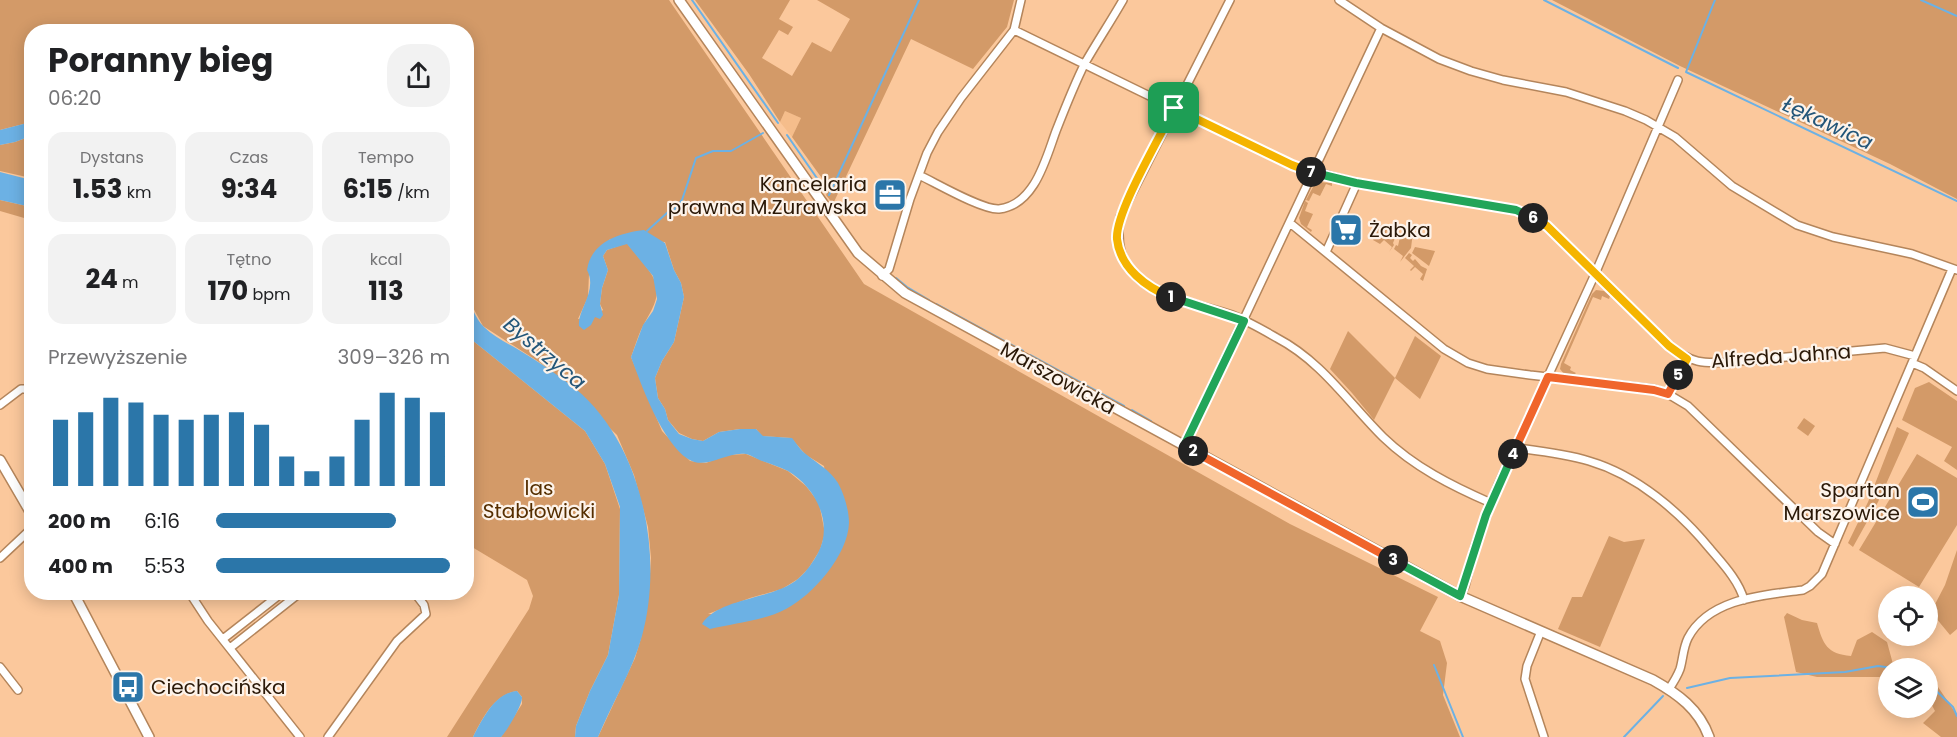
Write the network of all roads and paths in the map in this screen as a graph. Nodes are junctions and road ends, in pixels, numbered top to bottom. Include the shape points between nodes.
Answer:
1 (679, 0) edge
2 (1020, 0) edge
3 (1123, 0) edge
4 (1230, 0) edge
5 (1339, 0) edge
6 (1381, 28) junction
7 (1014, 30) junction
8 (1085, 64) junction
9 (1678, 80) dead end
10 (1174, 108) junction
11 (1659, 127) junction
12 (1312, 172) junction
13 (919, 175) junction
14 (1356, 183) junction
15 (1290, 223) junction
16 (1326, 252) junction
17 (1955, 269) edge
18 (1595, 274) junction
19 (882, 276) junction
20 (1244, 321) junction
21 (1687, 359) junction
22 (1913, 359) junction
23 (1548, 377) junction
24 (24, 389) edge
25 (1957, 391) edge
26 (1668, 394) junction
27 (0, 405) edge
28 (1184, 446) junction
29 (1517, 448) junction
30 (0, 460) edge
31 (24, 501) edge
32 (1491, 503) junction
33 (24, 536) edge
34 (1835, 544) junction
35 (0, 558) edge
36 (1460, 596) junction
37 (77, 600) edge
38 (193, 600) edge
39 (273, 600) edge
40 (290, 600) edge
41 (420, 600) edge
42 (1744, 600) junction
43 (1541, 631) junction
44 (223, 639) junction
45 (230, 648) junction
46 (0, 668) edge
47 (1669, 689) junction
48 (18, 690) dead end
49 (149, 737) edge
50 (300, 737) edge
51 (328, 737) edge
52 (1544, 737) edge
53 (1709, 737) edge

1 - 19 street, Marszowicka via 858,253
2 - 7 street
3 - 8 street
4 - 10 street
5 - 6 street
6 - 11 street via 1471,71 1566,92
6 - 12 street
7 - 8 street, Alfreda Jahna
7 - 13 street via 938,132
8 - 10 street, Alfreda Jahna
8 - 13 street via 1046,162 1025,195 1012,205 986,207
9 - 11 street
10 - 12 street, Alfreda Jahna
10 - 20 street via 1120,217 1117,239 1124,260 1138,278 1157,291
11 - 17 street via 1731,186 1797,225
11 - 18 street
12 - 14 street, Alfreda Jahna
12 - 15 street
13 - 19 street via 889,269
14 - 16 street
14 - 18 street, Alfreda Jahna via 1516,210 1547,226
15 - 16 street
15 - 20 street
16 - 23 street via 1451,354 1487,369
17 - 22 street
18 - 21 street, Alfreda Jahna
18 - 23 street
19 - 28 street, Marszowicka via 928,307
20 - 28 street
20 - 32 street via 1310,360 1405,456 1455,487
21 - 22 street, Alfreda Jahna via 1730,362 1885,348
21 - 26 street
22 - 25 street, Alfreda Jahna
22 - 34 street
23 - 26 street
23 - 29 street
24 - 27 street
26 - 34 street via 1688,406
28 - 36 street, Marszowicka
29 - 32 street
29 - 42 street via 1591,461 1647,490 1702,539 1741,590
30 - 31 street
32 - 36 street
33 - 35 street
34 - 42 street via 1822,574 1810,586
36 - 43 street, Marszowicka
37 - 49 street
38 - 44 street
39 - 44 street
40 - 45 street
41 - 51 street via 426,610 424,617 391,649
42 - 47 street via 1697,625 1687,640 1679,671
43 - 47 street, Marszowicka
43 - 52 street via 1525,679
44 - 45 street
45 - 50 street
46 - 48 street
47 - 53 street, Marszowicka via 1693,709

